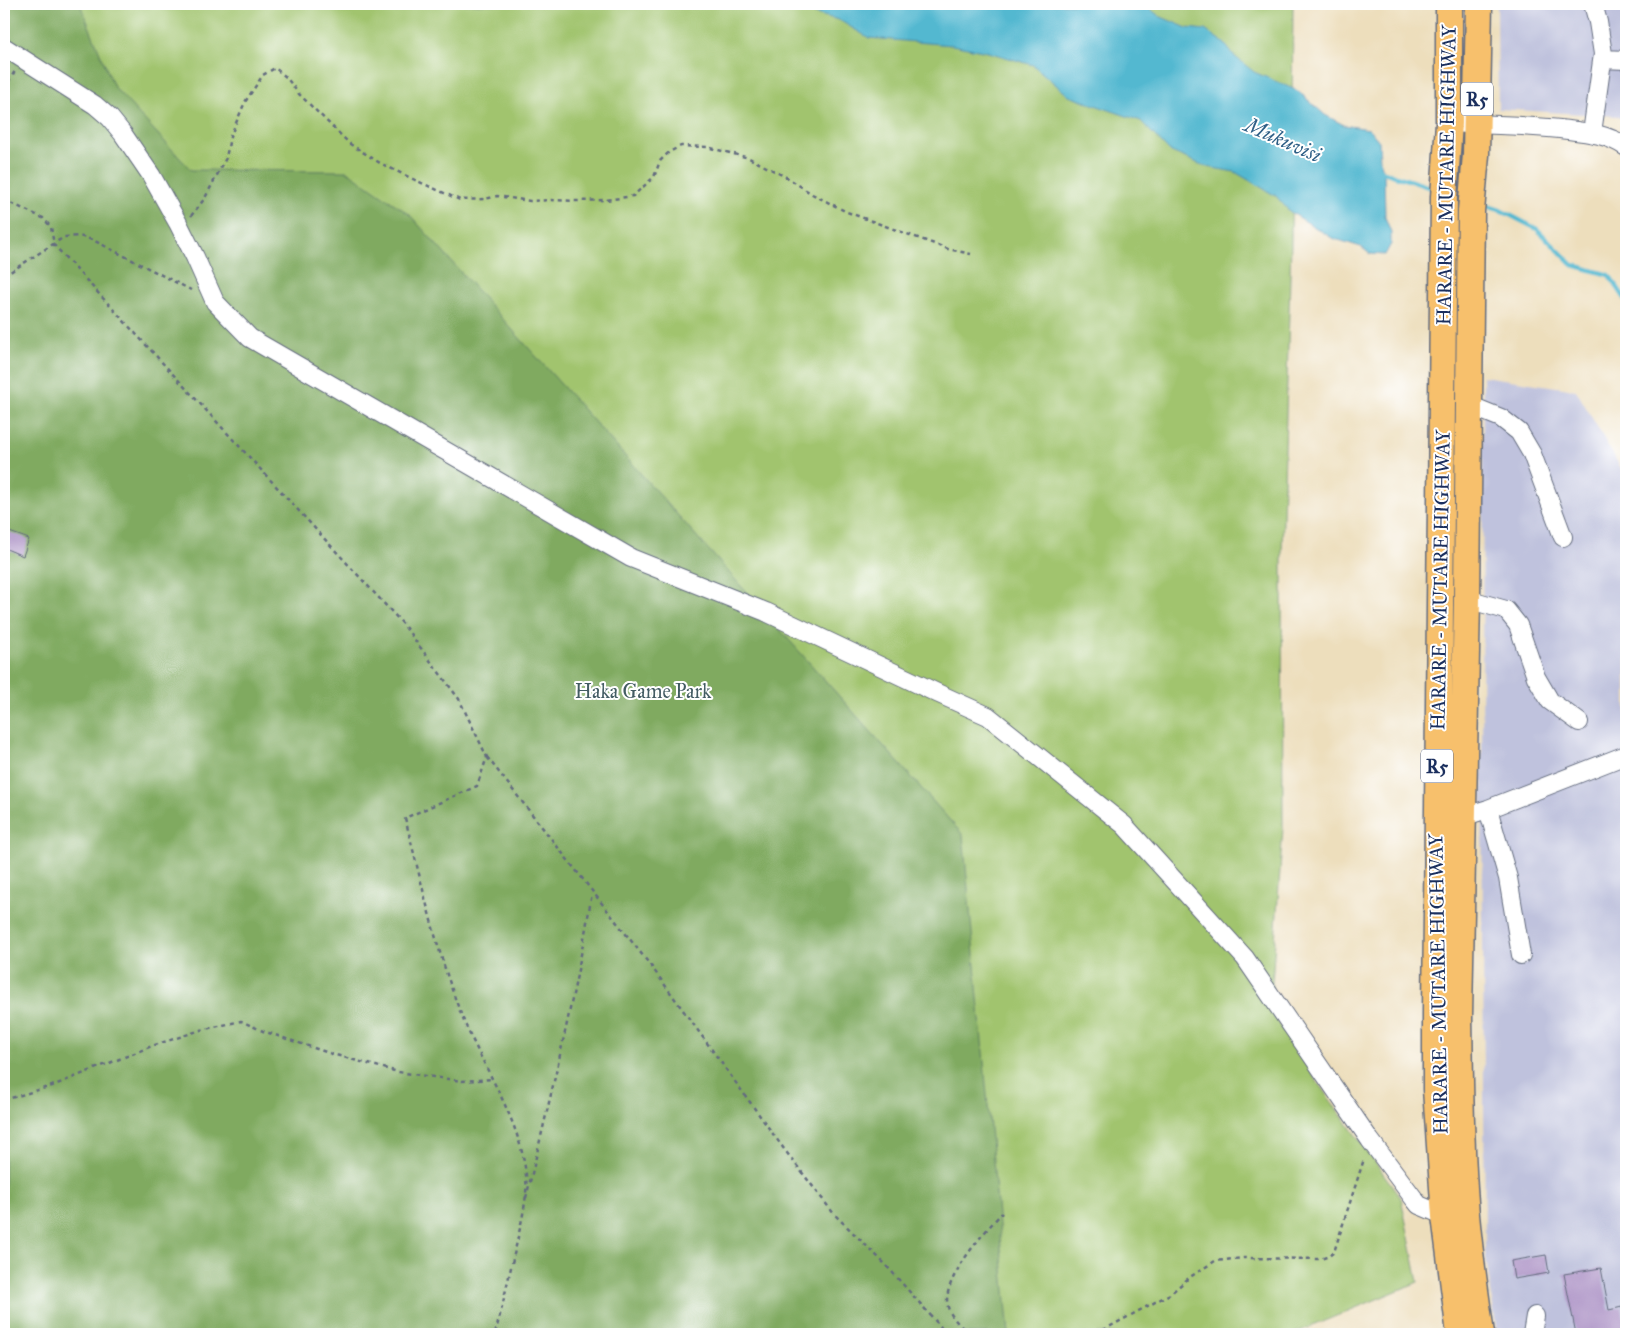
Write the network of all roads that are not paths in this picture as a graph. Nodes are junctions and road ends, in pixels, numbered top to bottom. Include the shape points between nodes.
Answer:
1 (1449, 4) edge
2 (1479, 4) edge
3 (1593, 4) edge
4 (4, 47) edge
5 (1603, 59) junction
6 (1626, 60) edge
7 (1449, 123) junction
8 (1476, 124) junction
9 (1592, 133) junction
10 (1626, 147) edge
11 (1469, 405) junction
12 (1563, 537) dead end
13 (1467, 599) junction
14 (1580, 722) dead end
15 (1626, 755) edge
16 (1488, 809) junction
17 (1462, 817) junction
18 (1521, 954) dead end
19 (1445, 1216) junction
20 (1536, 1316) dead end
21 (1460, 1334) edge
22 (1481, 1334) edge
23 (1532, 1334) edge

1 - 7 highway, HARARE - MUTARE HIGHWAY / R5
2 - 8 highway, HARARE - MUTARE HIGHWAY / R5
3 - 5 street
4 - 19 street via 110,118 151,175 196,257 215,302 250,338 631,558 766,612 988,716 1124,825 1245,958 1415,1200
5 - 6 street
5 - 9 street
7 - 8 street
7 - 19 highway, HARARE - MUTARE HIGHWAY / R5 via 1444,191 1435,928 1436,1089
8 - 9 street
8 - 11 highway, HARARE - MUTARE HIGHWAY / R5 via 1471,202
9 - 10 street
11 - 12 street via 1501,418 1519,432 1532,454
11 - 13 highway, HARARE - MUTARE HIGHWAY / R5
13 - 14 street via 1506,610 1518,626 1536,677 1550,701
13 - 17 highway, HARARE - MUTARE HIGHWAY / R5
15 - 16 street
16 - 17 street
16 - 18 street via 1508,878
17 - 22 highway, HARARE - MUTARE HIGHWAY / R5 via 1460,1080 1465,1202
19 - 21 highway, HARARE - MUTARE HIGHWAY / R5
20 - 23 street

